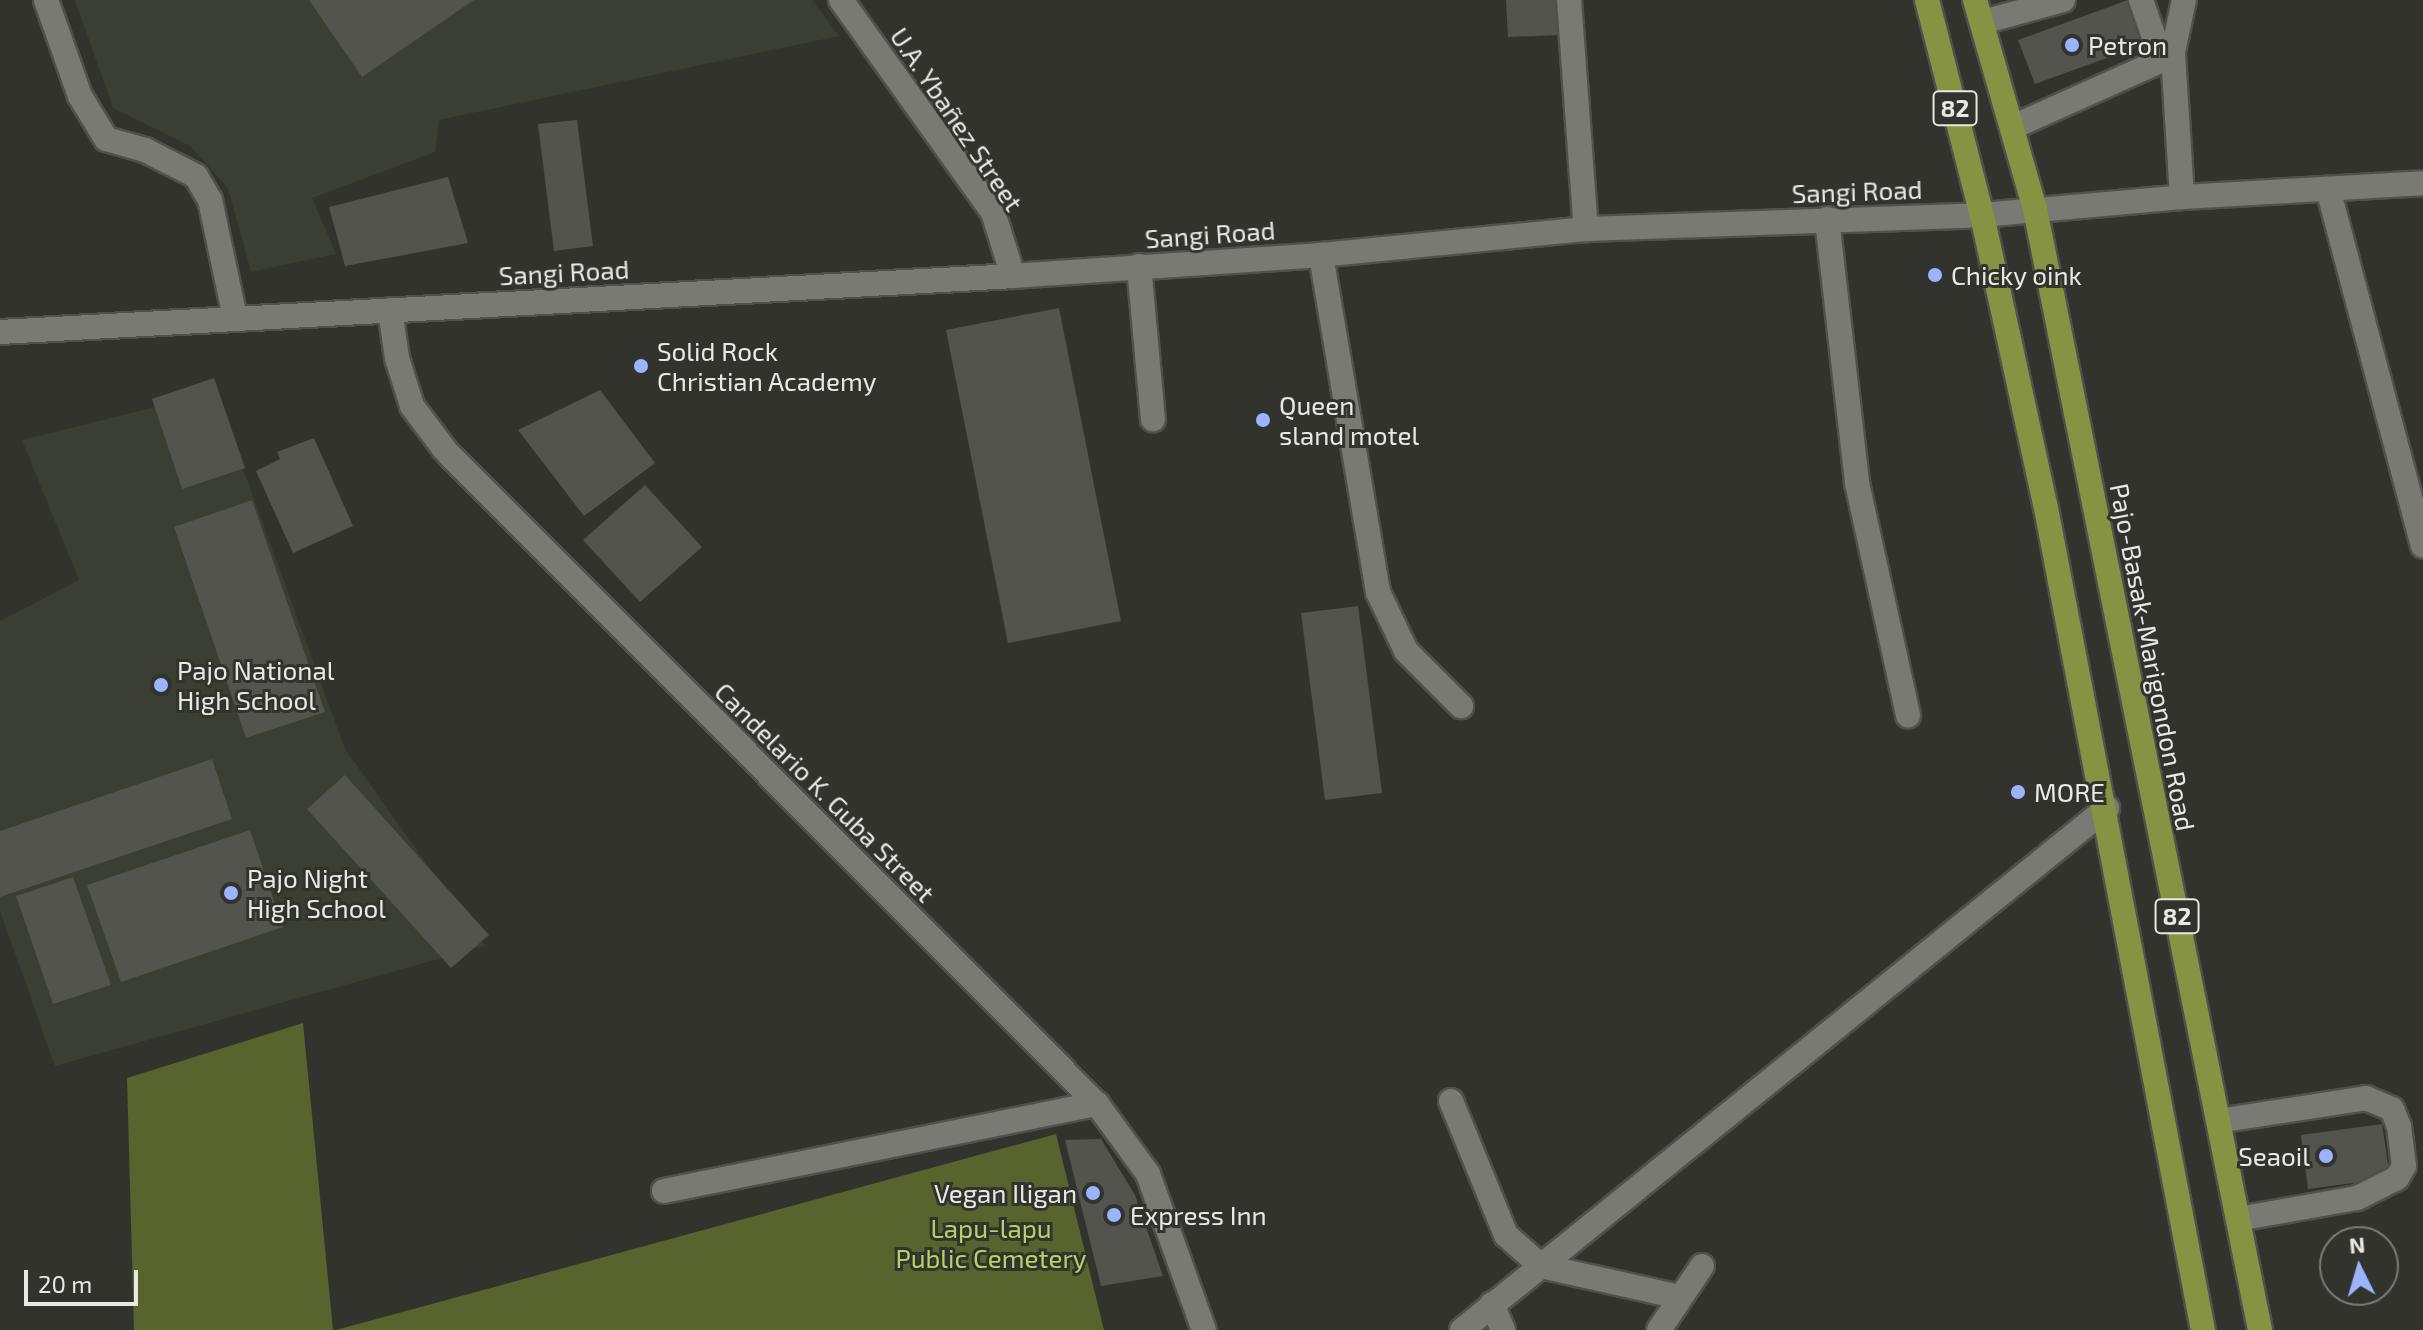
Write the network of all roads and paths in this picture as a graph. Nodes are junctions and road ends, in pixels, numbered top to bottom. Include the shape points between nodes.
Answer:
1 (46, 0) edge
2 (841, 0) edge
3 (1569, 0) edge
4 (1927, 0) edge
5 (2063, 0) edge
6 (2141, 0) edge
7 (2184, 0) edge
8 (1979, 11) edge
9 (2168, 56) junction
10 (2013, 127) junction
11 (2423, 183) edge
12 (2328, 189) junction
13 (2182, 197) junction
14 (2035, 209) junction
15 (1982, 215) junction
16 (1827, 219) junction
17 (1586, 229) junction
18 (1321, 255) junction
19 (1139, 266) junction
20 (1013, 276) junction
21 (390, 310) junction
22 (235, 318) junction
23 (0, 332) edge
24 (1153, 419) dead end
25 (2423, 546) edge
26 (1461, 706) dead end
27 (1908, 715) dead end
28 (2107, 808) junction
29 (1451, 1101) dead end
30 (1097, 1104) junction
31 (2218, 1121) junction
32 (664, 1191) dead end
33 (2238, 1219) junction
34 (1541, 1266) junction
35 (1702, 1266) dead end
36 (1680, 1297) junction
37 (1492, 1304) junction
38 (1204, 1330) edge
39 (1462, 1330) edge
40 (1503, 1330) edge
41 (1659, 1330) edge
42 (2203, 1330) edge
43 (2260, 1330) edge

1 - 22 street via 80,96 106,139 145,150 196,176 210,200
2 - 20 street, U.A. Ybañez Street via 993,212
3 - 17 street
4 - 15 main road, 82
5 - 8 street
6 - 9 street
7 - 9 street
8 - 10 main road, Pajo-Basak-Marigondon Road / 82
9 - 10 street
9 - 13 street
10 - 14 main road, Pajo-Basak-Marigondon Road / 82
11 - 12 street, Sangi Road
12 - 13 street, Sangi Road
12 - 25 street
13 - 14 street, Sangi Road
14 - 15 street, Sangi Road
14 - 31 main road, Pajo-Basak-Marigondon Road / 82
15 - 16 street, Sangi Road
15 - 28 main road, 82
16 - 17 street, Sangi Road
16 - 27 street via 1857,483
17 - 18 street, Sangi Road
18 - 19 street, Sangi Road
18 - 26 street via 1378,592 1406,651
19 - 20 street, Sangi Road
19 - 24 street
20 - 21 street, Sangi Road
21 - 22 street, Sangi Road
21 - 30 street, Candelario K. Guba Street via 412,406 445,450
22 - 23 street, Sangi Road
28 - 34 street
28 - 42 main road, 82
29 - 34 street via 1506,1235
30 - 32 street
30 - 38 street, Candelario K. Guba Street via 1148,1174
31 - 33 main road, Pajo-Basak-Marigondon Road / 82
31 - 33 street via 2366,1098 2392,1109 2399,1126 2404,1166 2397,1178 2357,1198
33 - 43 main road, Pajo-Basak-Marigondon Road / 82
34 - 36 street
34 - 37 street
35 - 36 street
36 - 41 street
37 - 39 street
37 - 40 street

